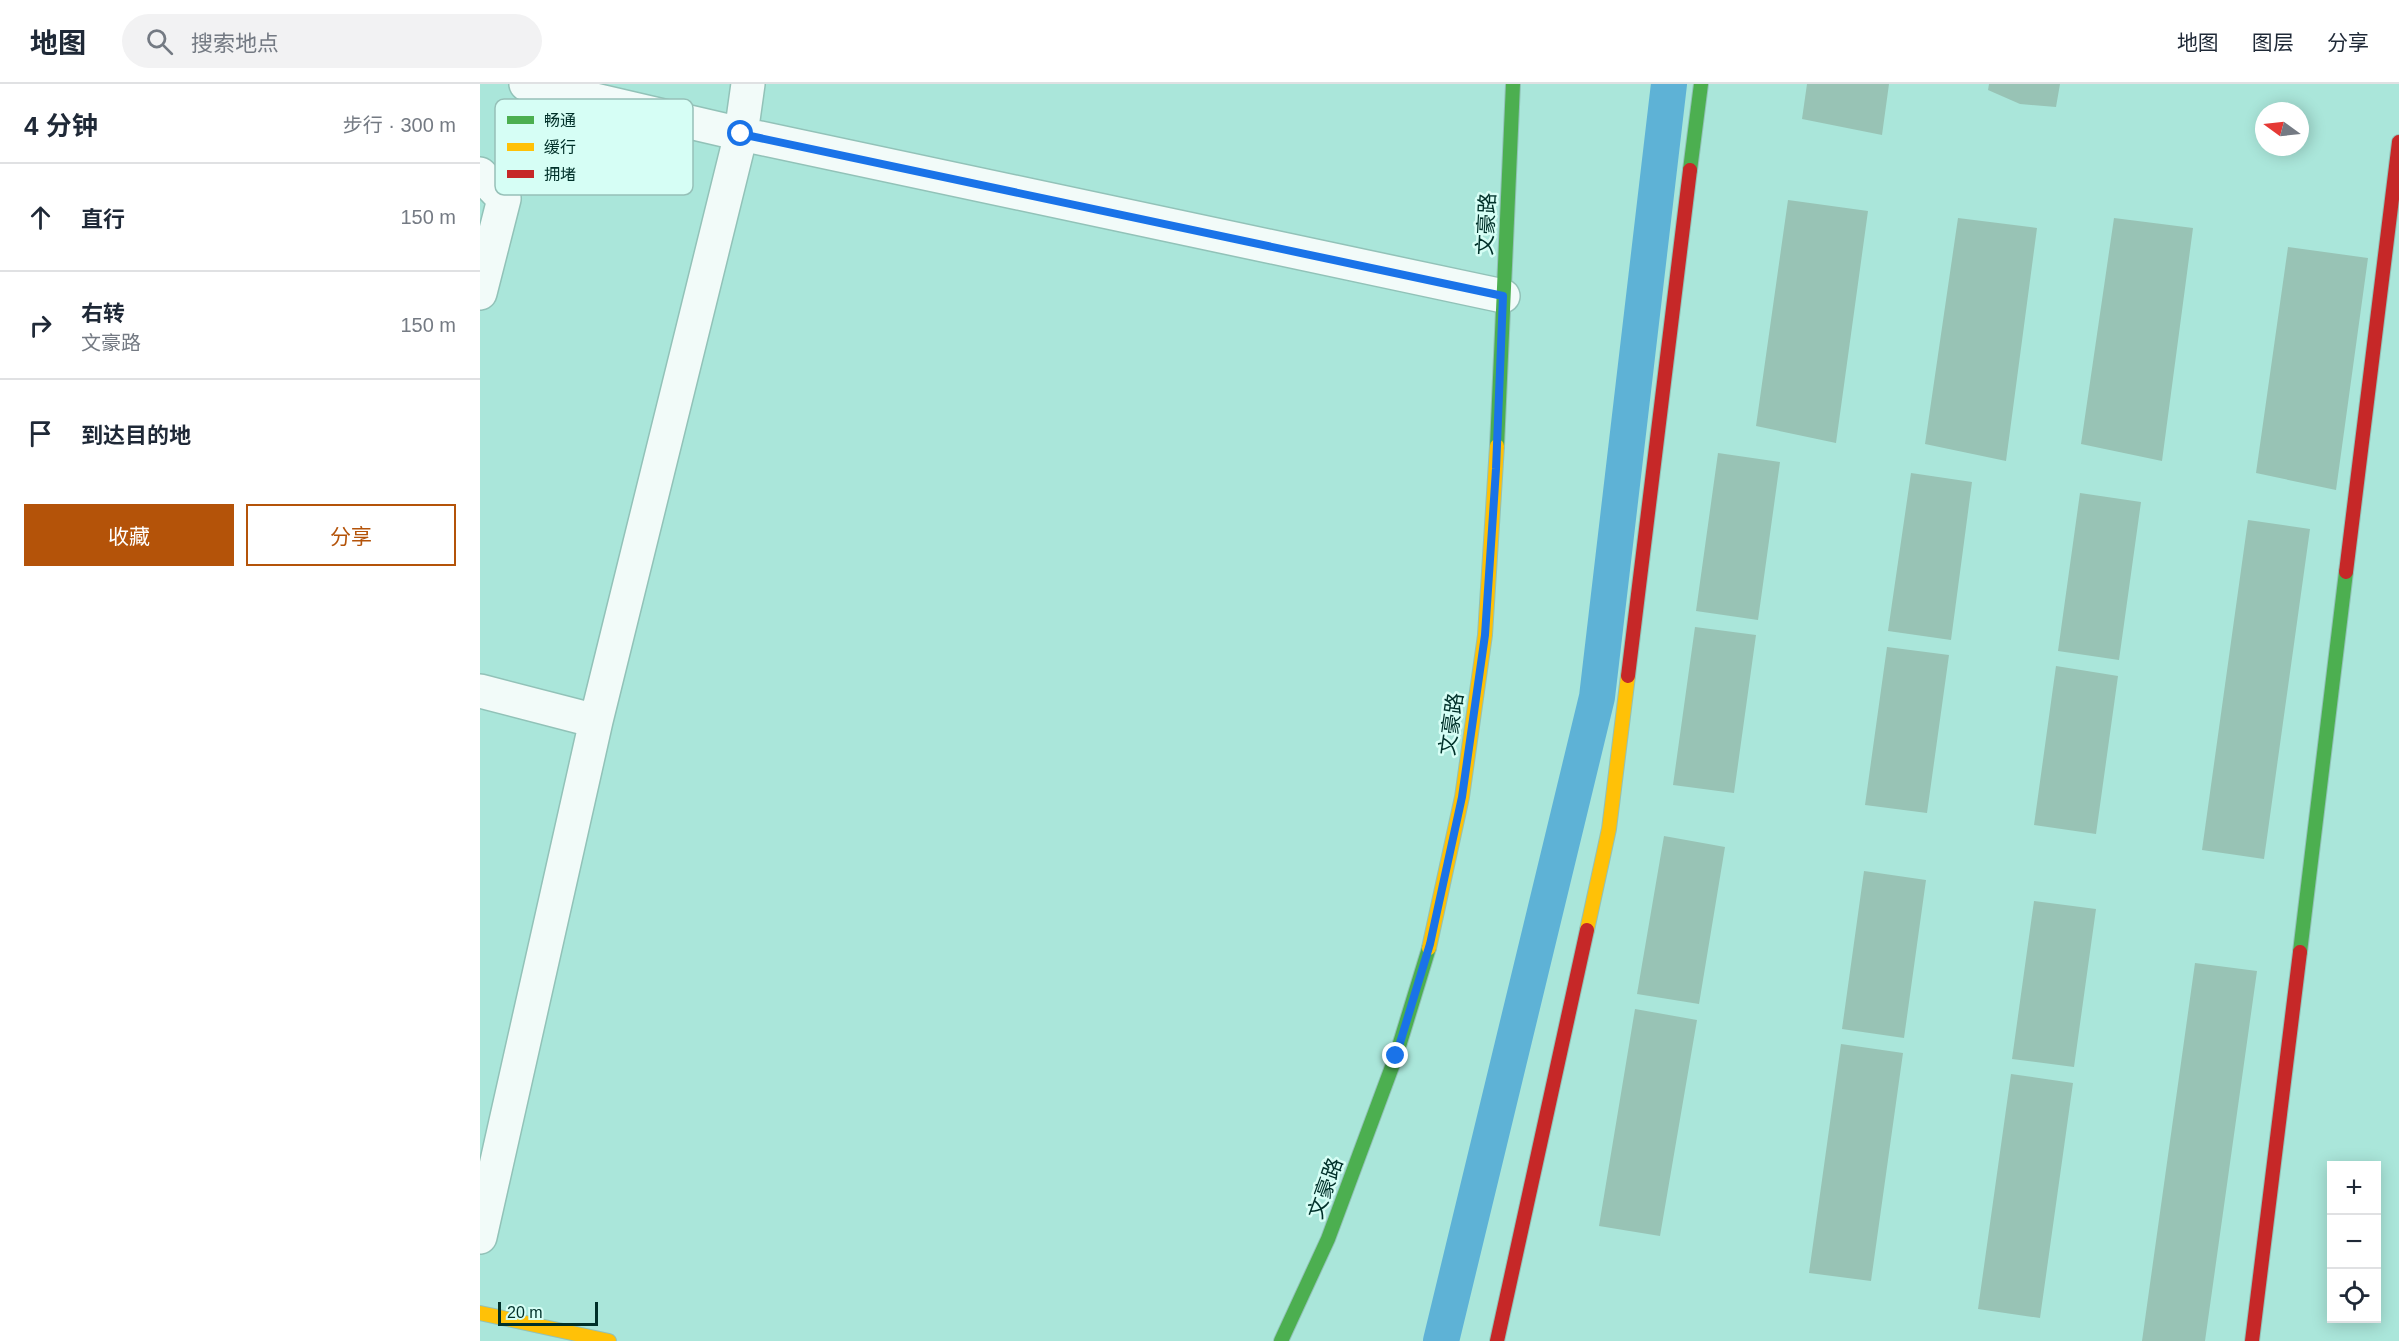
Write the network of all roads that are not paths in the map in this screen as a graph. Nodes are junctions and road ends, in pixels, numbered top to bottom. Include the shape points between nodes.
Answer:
1 (526, 84) edge
2 (748, 84) edge
3 (1513, 84) edge
4 (1701, 84) edge
5 (590, 99) edge
6 (693, 123) edge
7 (741, 134) junction
8 (2399, 142) edge
9 (480, 174) edge
10 (495, 190) edge
11 (500, 195) edge
12 (480, 293) edge
13 (1503, 296) junction
14 (480, 691) edge
15 (596, 721) junction
16 (480, 1237) edge
17 (480, 1313) edge
18 (609, 1341) edge
19 (1281, 1341) edge
20 (1497, 1341) edge
21 (2252, 1341) edge

1 - 5 street
2 - 7 street
3 - 13 street, 文豪路
4 - 20 street via 1609,829
6 - 7 street
7 - 13 street
7 - 15 street
8 - 21 street
9 - 10 street
11 - 12 street via 504,199
13 - 19 street, 文豪路 via 1485,635 1457,820 1430,944 1396,1056 1328,1239
14 - 15 street
15 - 16 street
17 - 18 street

